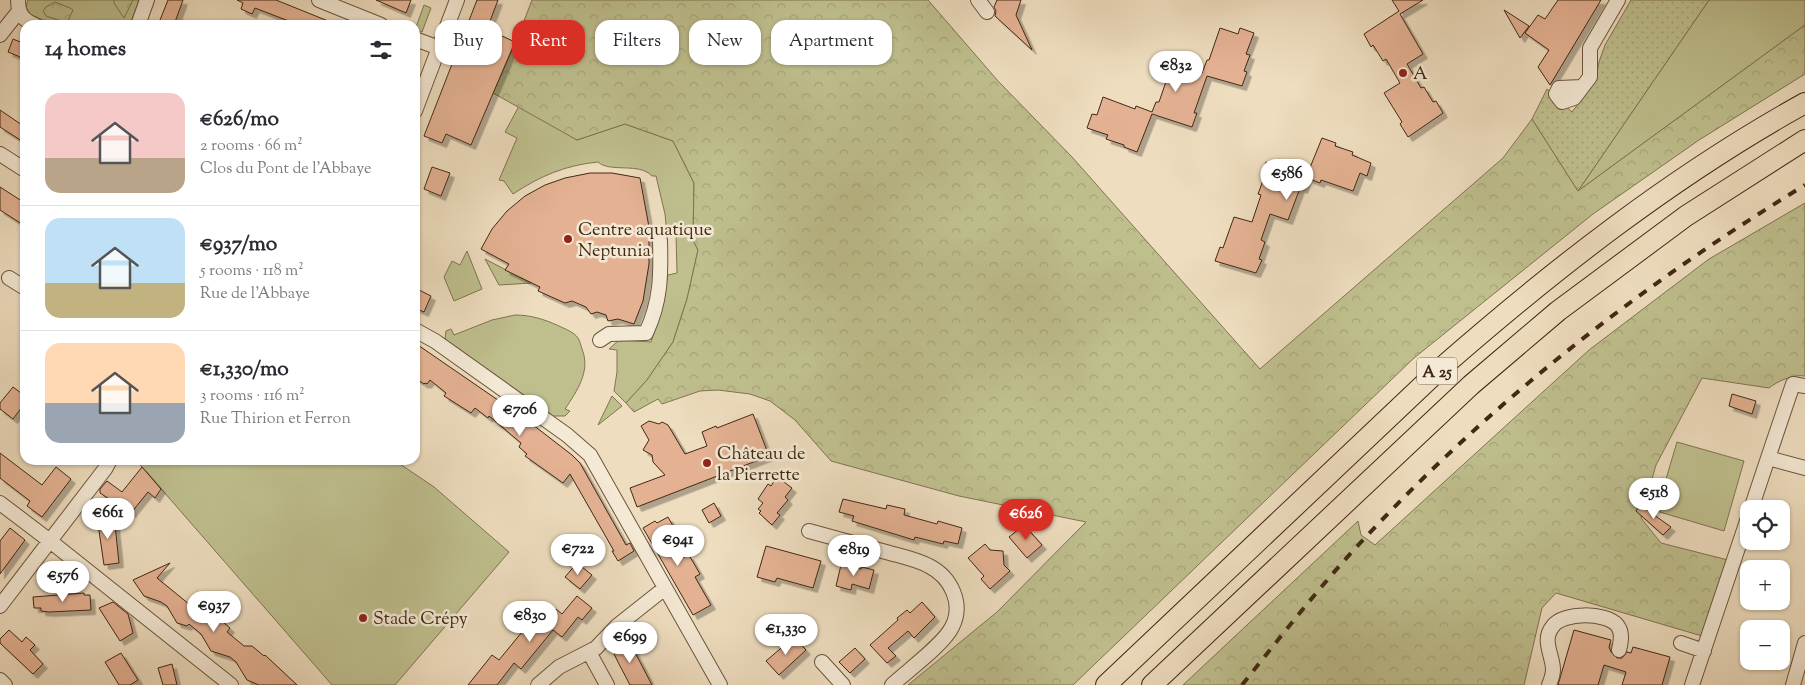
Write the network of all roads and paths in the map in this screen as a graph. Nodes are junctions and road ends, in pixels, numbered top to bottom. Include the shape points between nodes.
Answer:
1 (147, 0) edge
2 (319, 0) edge
3 (457, 0) edge
4 (978, 0) edge
5 (1618, 0) edge
6 (18, 5) edge
7 (987, 12) dead end
8 (26, 20) edge
9 (140, 20) edge
10 (369, 20) edge
11 (450, 20) edge
12 (0, 35) edge
13 (420, 41) edge
14 (435, 46) edge
15 (435, 58) edge
16 (1582, 87) dead end
17 (420, 98) edge
18 (1805, 103) edge
19 (1805, 140) edge
20 (0, 154) edge
21 (20, 167) edge
22 (660, 240) dead end
23 (9, 278) dead end
24 (20, 285) edge
25 (420, 333) edge
26 (600, 340) dead end
27 (1805, 386) edge
28 (1768, 458) junction
29 (107, 465) edge
30 (1805, 468) edge
31 (1754, 500) edge
32 (0, 503) edge
33 (809, 531) dead end
34 (50, 541) junction
35 (1740, 542) edge
36 (665, 588) junction
37 (0, 606) edge
38 (1680, 643) dead end
39 (1805, 643) edge
40 (1619, 650) dead end
41 (1704, 650) junction
42 (590, 652) junction
43 (822, 662) dead end
44 (0, 680) edge
45 (5, 685) edge
46 (230, 685) edge
47 (538, 685) edge
48 (607, 685) edge
49 (720, 685) edge
50 (843, 685) edge
51 (892, 685) edge
52 (1106, 685) edge
53 (1152, 685) edge
54 (1549, 685) edge
55 (1692, 685) edge
56 (1793, 685) edge

1 - 9 street
2 - 10 street
3 - 11 street
4 - 7 street
5 - 16 street via 1591,45 1591,74
6 - 8 street
6 - 12 street
13 - 14 street
15 - 17 street
18 - 52 highway, A 25 via 1751,134 1667,190 1550,276 1492,324 1440,369
19 - 53 highway, A 25 via 1686,216 1558,311 1457,398
20 - 21 street
22 - 26 street via 659,295 646,333 609,334
23 - 24 street
25 - 36 street via 584,448 595,462
27 - 28 street via 1793,384
28 - 30 street
28 - 31 street
29 - 34 street
32 - 34 street
33 - 51 street via 928,565 952,590 957,609 952,629
34 - 37 street
34 - 46 street
35 - 41 street
36 - 42 street
36 - 49 street
38 - 41 street
39 - 56 street
40 - 54 street via 1622,638 1617,624 1603,617 1567,616 1553,624 1549,632 1547,645 1553,672
41 - 55 street
42 - 47 street via 559,667
42 - 48 street
43 - 50 street
44 - 45 street

